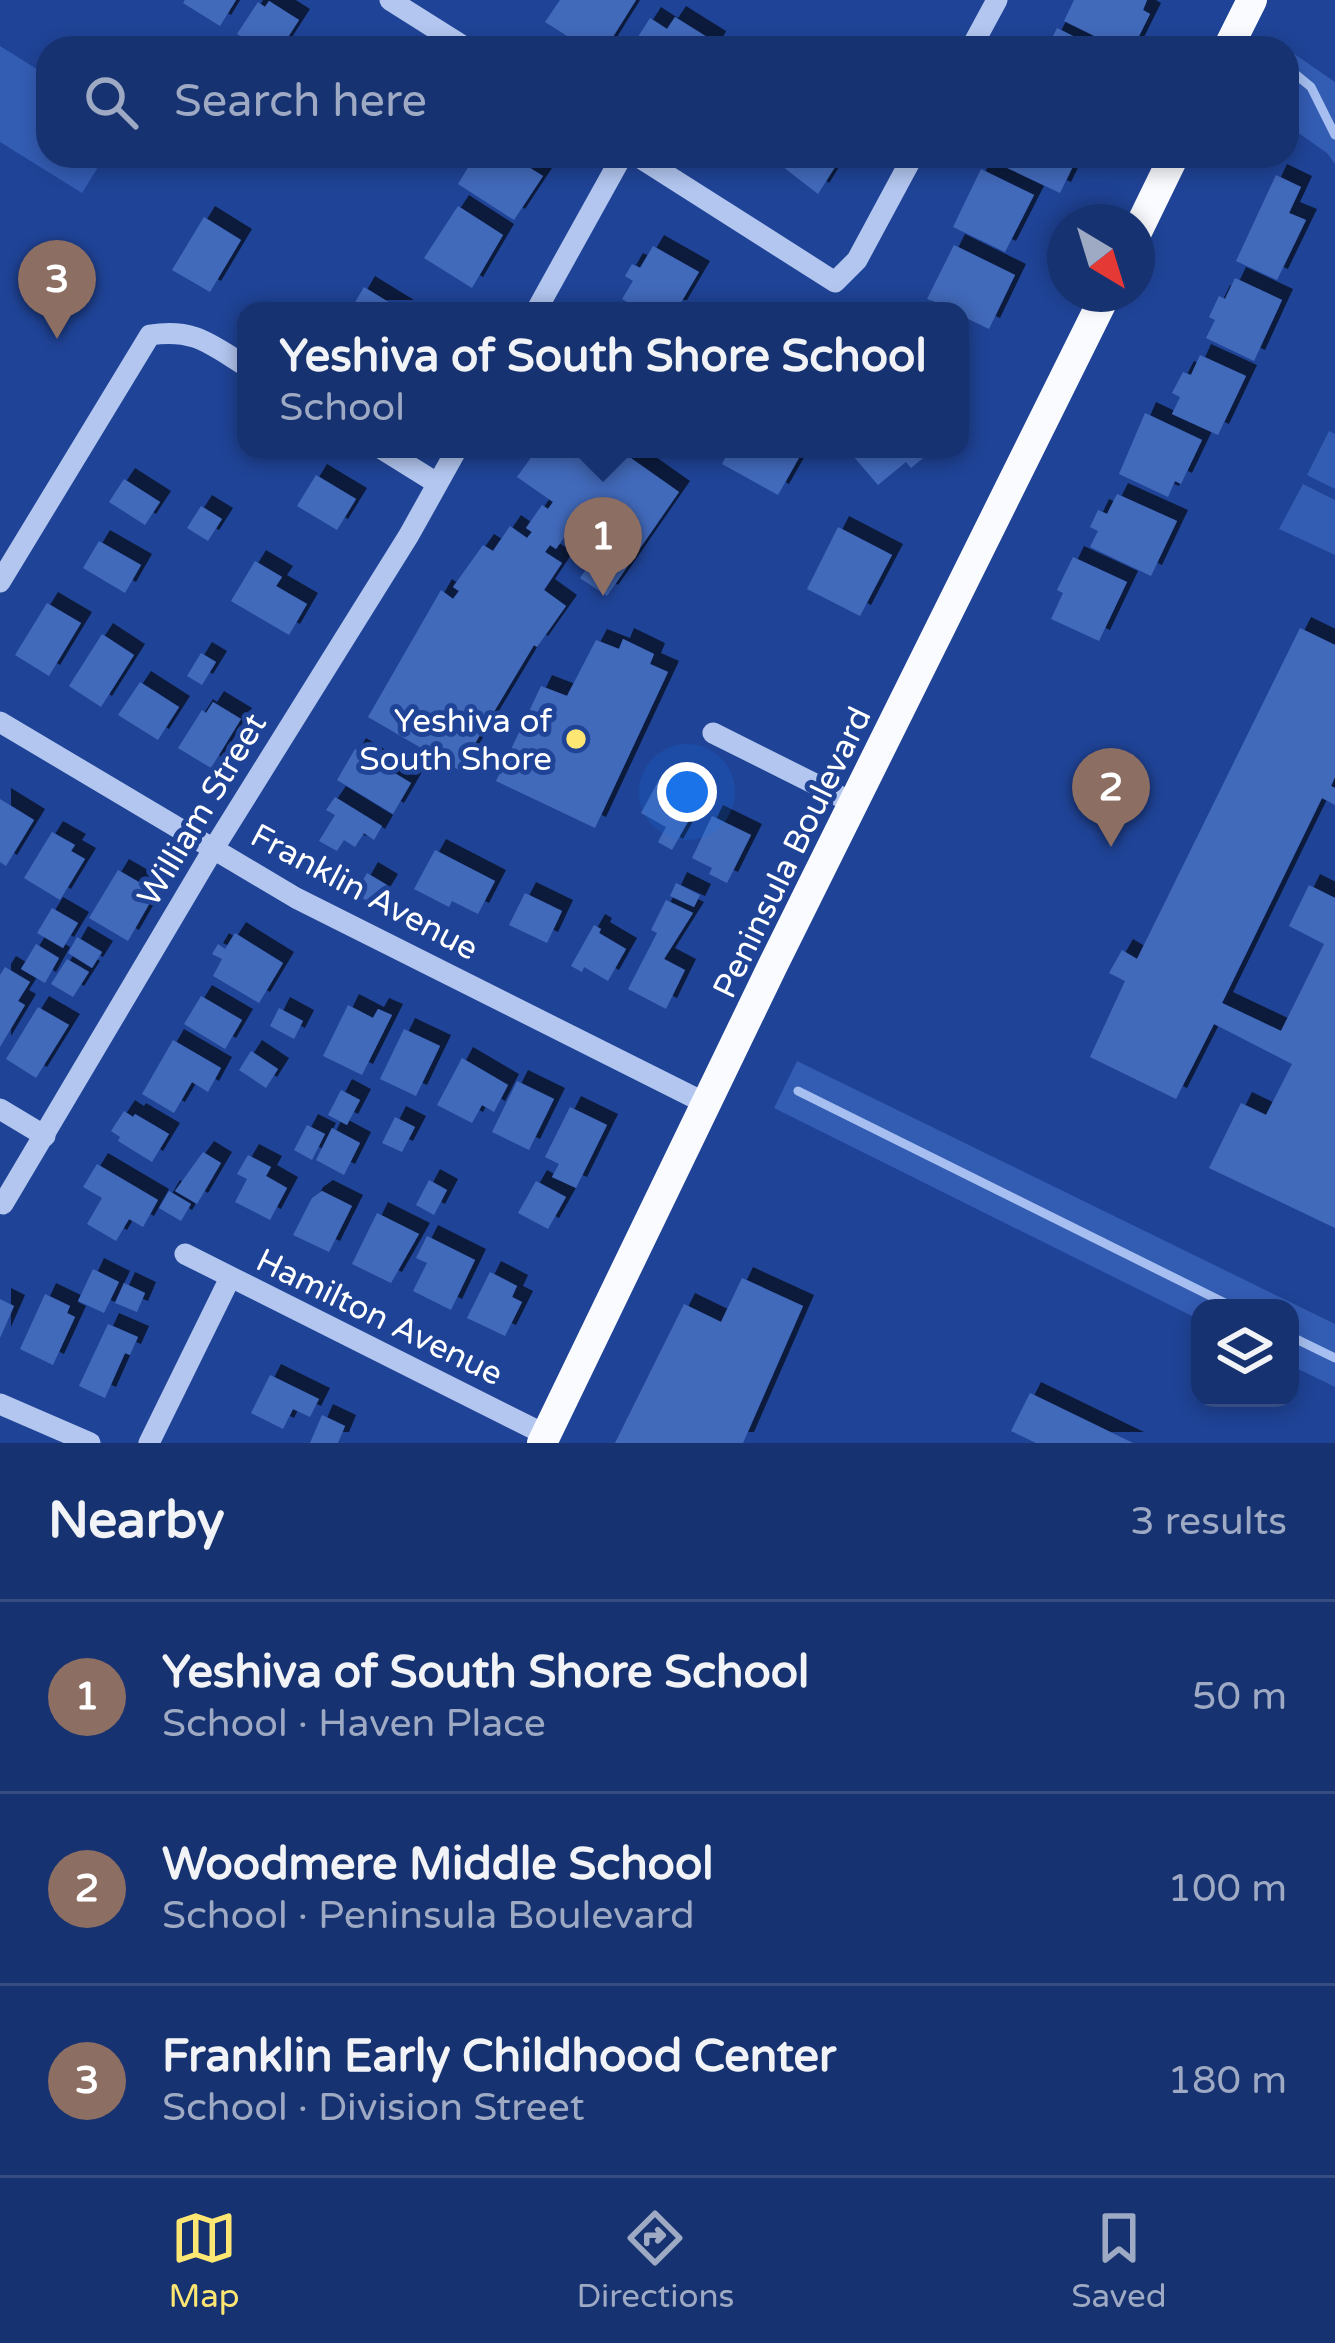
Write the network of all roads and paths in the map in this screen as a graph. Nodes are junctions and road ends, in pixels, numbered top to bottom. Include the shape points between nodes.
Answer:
1 (390, 0) edge
2 (997, 0) edge
3 (1252, 0) edge
4 (447, 36) edge
5 (978, 36) edge
6 (1234, 36) edge
7 (615, 168) edge
8 (656, 168) edge
9 (906, 168) edge
10 (1168, 168) edge
11 (1151, 204) edge
12 (541, 302) edge
13 (1097, 312) edge
14 (237, 361) edge
15 (396, 458) edge
16 (451, 458) edge
17 (435, 482) junction
18 (0, 582) edge
19 (0, 722) edge
20 (712, 733) dead end
21 (855, 804) junction
22 (214, 848) junction
23 (707, 1104) junction
24 (0, 1109) edge
25 (45, 1136) junction
26 (3, 1204) dead end
27 (184, 1254) dead end
28 (230, 1278) junction
29 (0, 1404) edge
30 (544, 1439) edge
31 (90, 1443) edge
32 (149, 1443) edge

1 - 4 street
2 - 5 street
3 - 6 main road
7 - 12 street
8 - 9 street via 835,281 856,260
10 - 11 main road
13 - 21 main road, Peninsula Boulevard
14 - 18 street via 179,330 150,335
15 - 17 street
16 - 17 street, William Street
17 - 22 street, William Street
19 - 22 street, Franklin Avenue
20 - 21 street
21 - 23 main road, Peninsula Boulevard
22 - 23 street, Franklin Avenue via 296,898
22 - 25 street, William Street
23 - 30 main road, Peninsula Boulevard
24 - 25 street
25 - 26 street, William Street
27 - 28 street, Hamilton Avenue
28 - 30 street, Hamilton Avenue
28 - 32 street
29 - 31 street

